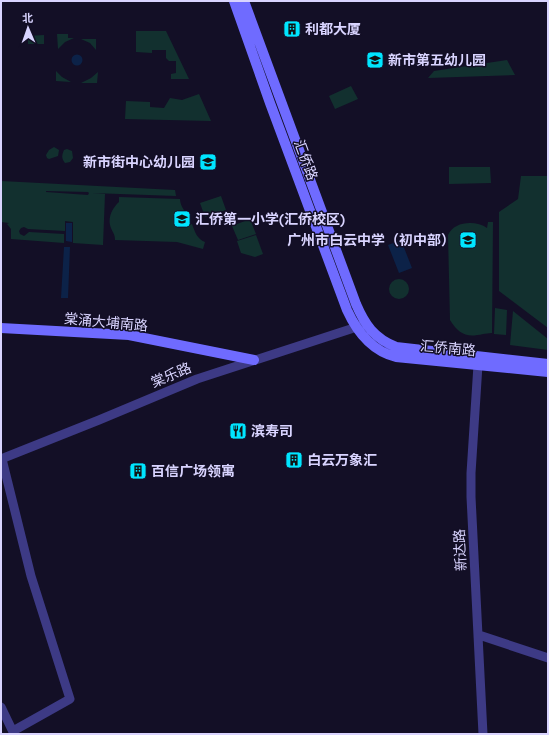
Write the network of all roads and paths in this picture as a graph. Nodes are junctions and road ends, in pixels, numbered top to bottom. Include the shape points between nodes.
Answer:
1 (234, 1) edge
2 (244, 1) edge
3 (366, 324) junction
4 (1, 328) edge
5 (356, 328) junction
6 (254, 360) junction
7 (499, 363) junction
8 (548, 364) edge
9 (478, 365) junction
10 (548, 372) edge
11 (2, 459) edge
12 (478, 635) junction
13 (548, 658) edge
14 (1, 707) edge
15 (13, 733) edge
16 (483, 734) edge

1 - 5 street, 汇侨路 via 342,298
2 - 3 street, 汇侨路 via 356,304
3 - 5 street, 棠乐路
3 - 7 street, 汇侨南路 via 375,335 396,347
4 - 6 street, 棠涌大埔南路 via 129,335
5 - 6 street, 棠乐路
5 - 9 street, 汇侨南路 via 364,339 386,354 407,359
6 - 11 street, 棠乐路 via 197,379
7 - 8 street, 汇侨南路
7 - 9 street, 汇侨南路
7 - 10 street, 汇侨南路
9 - 12 street, 新达路 via 471,492
11 - 15 street via 31,576 70,699
12 - 13 street
12 - 16 street, 新达路
14 - 15 street

